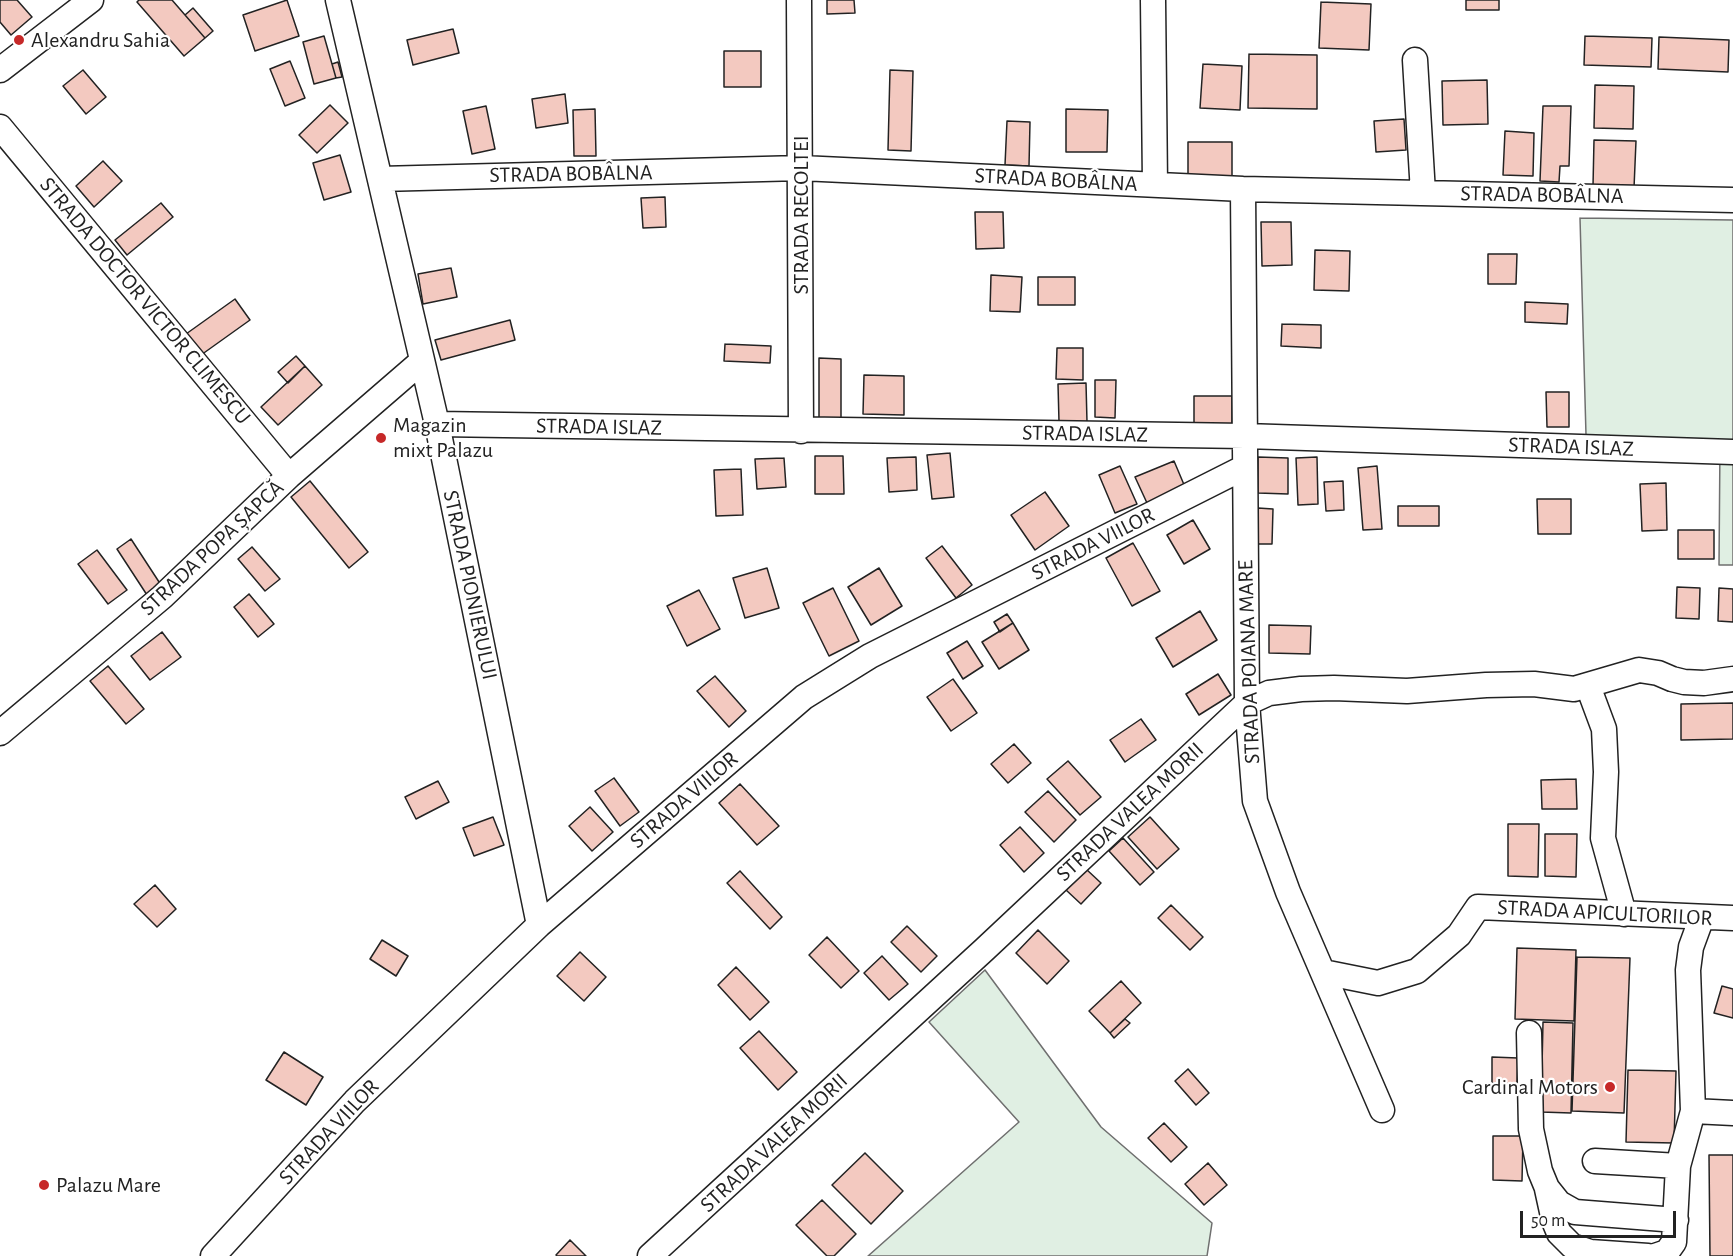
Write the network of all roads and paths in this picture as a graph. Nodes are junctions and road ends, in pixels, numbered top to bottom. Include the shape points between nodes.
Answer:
1 (91, 0) edge
2 (338, 0) edge
3 (799, 0) edge
4 (1153, 0) edge
5 (1415, 60) dead end
6 (0, 70) edge
7 (0, 127) edge
8 (801, 168) junction
9 (380, 179) junction
10 (1155, 184) junction
11 (1244, 189) junction
12 (1423, 193) junction
13 (1733, 200) edge
14 (422, 362) junction
15 (437, 424) junction
16 (801, 431) junction
17 (1245, 436) junction
18 (1733, 452) edge
19 (1245, 467) junction
20 (289, 476) junction
21 (1733, 679) edge
22 (1588, 686) junction
23 (1247, 703) junction
24 (0, 734) edge
25 (1624, 914) junction
26 (1702, 917) junction
27 (1733, 918) edge
28 (539, 925) junction
29 (1323, 972) junction
30 (1528, 1033) dead end
31 (1382, 1110) dead end
32 (1693, 1111) junction
33 (1733, 1113) edge
34 (1595, 1161) dead end
35 (1678, 1166) junction
36 (1547, 1188) junction
37 (1676, 1220) junction
38 (213, 1256) edge
39 (650, 1256) edge
40 (1648, 1256) edge
41 (1655, 1256) edge

1 - 6 street
2 - 9 street, STRADA PIONIERULUI
3 - 8 street, STRADA RECOLTEI
4 - 10 street
5 - 12 street
7 - 20 street, STRADA DOCTOR VICTOR CLIMESCU
8 - 9 street, STRADA BOBÂLNA
8 - 10 street, STRADA BOBÂLNA
8 - 16 street, STRADA RECOLTEI
9 - 14 street, STRADA PIONIERULUI
10 - 11 street, STRADA BOBÂLNA
11 - 12 street, STRADA BOBÂLNA
11 - 17 street, STRADA POIANA MARE
12 - 13 street, STRADA BOBÂLNA
14 - 15 street, STRADA PIONIERULUI
14 - 20 street, STRADA POPA ȘAPCĂ
15 - 16 street, STRADA ISLAZ
15 - 28 street, STRADA PIONIERULUI
16 - 17 street, STRADA ISLAZ
17 - 18 street, STRADA ISLAZ
17 - 19 street, STRADA POIANA MARE
19 - 23 street, STRADA POIANA MARE
19 - 28 street, STRADA VIILOR via 870,656 804,697
20 - 24 street, STRADA POPA ȘAPCĂ via 162,597
21 - 22 street, STRADA VALEA MORII via 1684,682 1639,670
22 - 23 street, STRADA VALEA MORII via 1574,689 1534,684 1486,685 1407,691 1301,689 1269,693
22 - 25 street via 1604,729 1603,838
23 - 29 street, STRADA POIANA MARE via 1255,801
23 - 39 street, STRADA VALEA MORII
25 - 26 street, STRADA APICULTORILOR
25 - 29 street, STRADA APICULTORILOR via 1478,907 1459,935 1417,970 1378,983
26 - 27 street, STRADA APICULTORILOR
26 - 32 street via 1688,970
28 - 38 street, STRADA VIILOR via 355,1101
29 - 31 street, STRADA POIANA MARE
30 - 36 street via 1531,1129
32 - 33 street
32 - 35 street
34 - 35 street
35 - 37 street
36 - 37 street via 1575,1212
36 - 40 street via 1556,1227 1572,1246 1590,1252
37 - 41 street via 1674,1242 1667,1252

